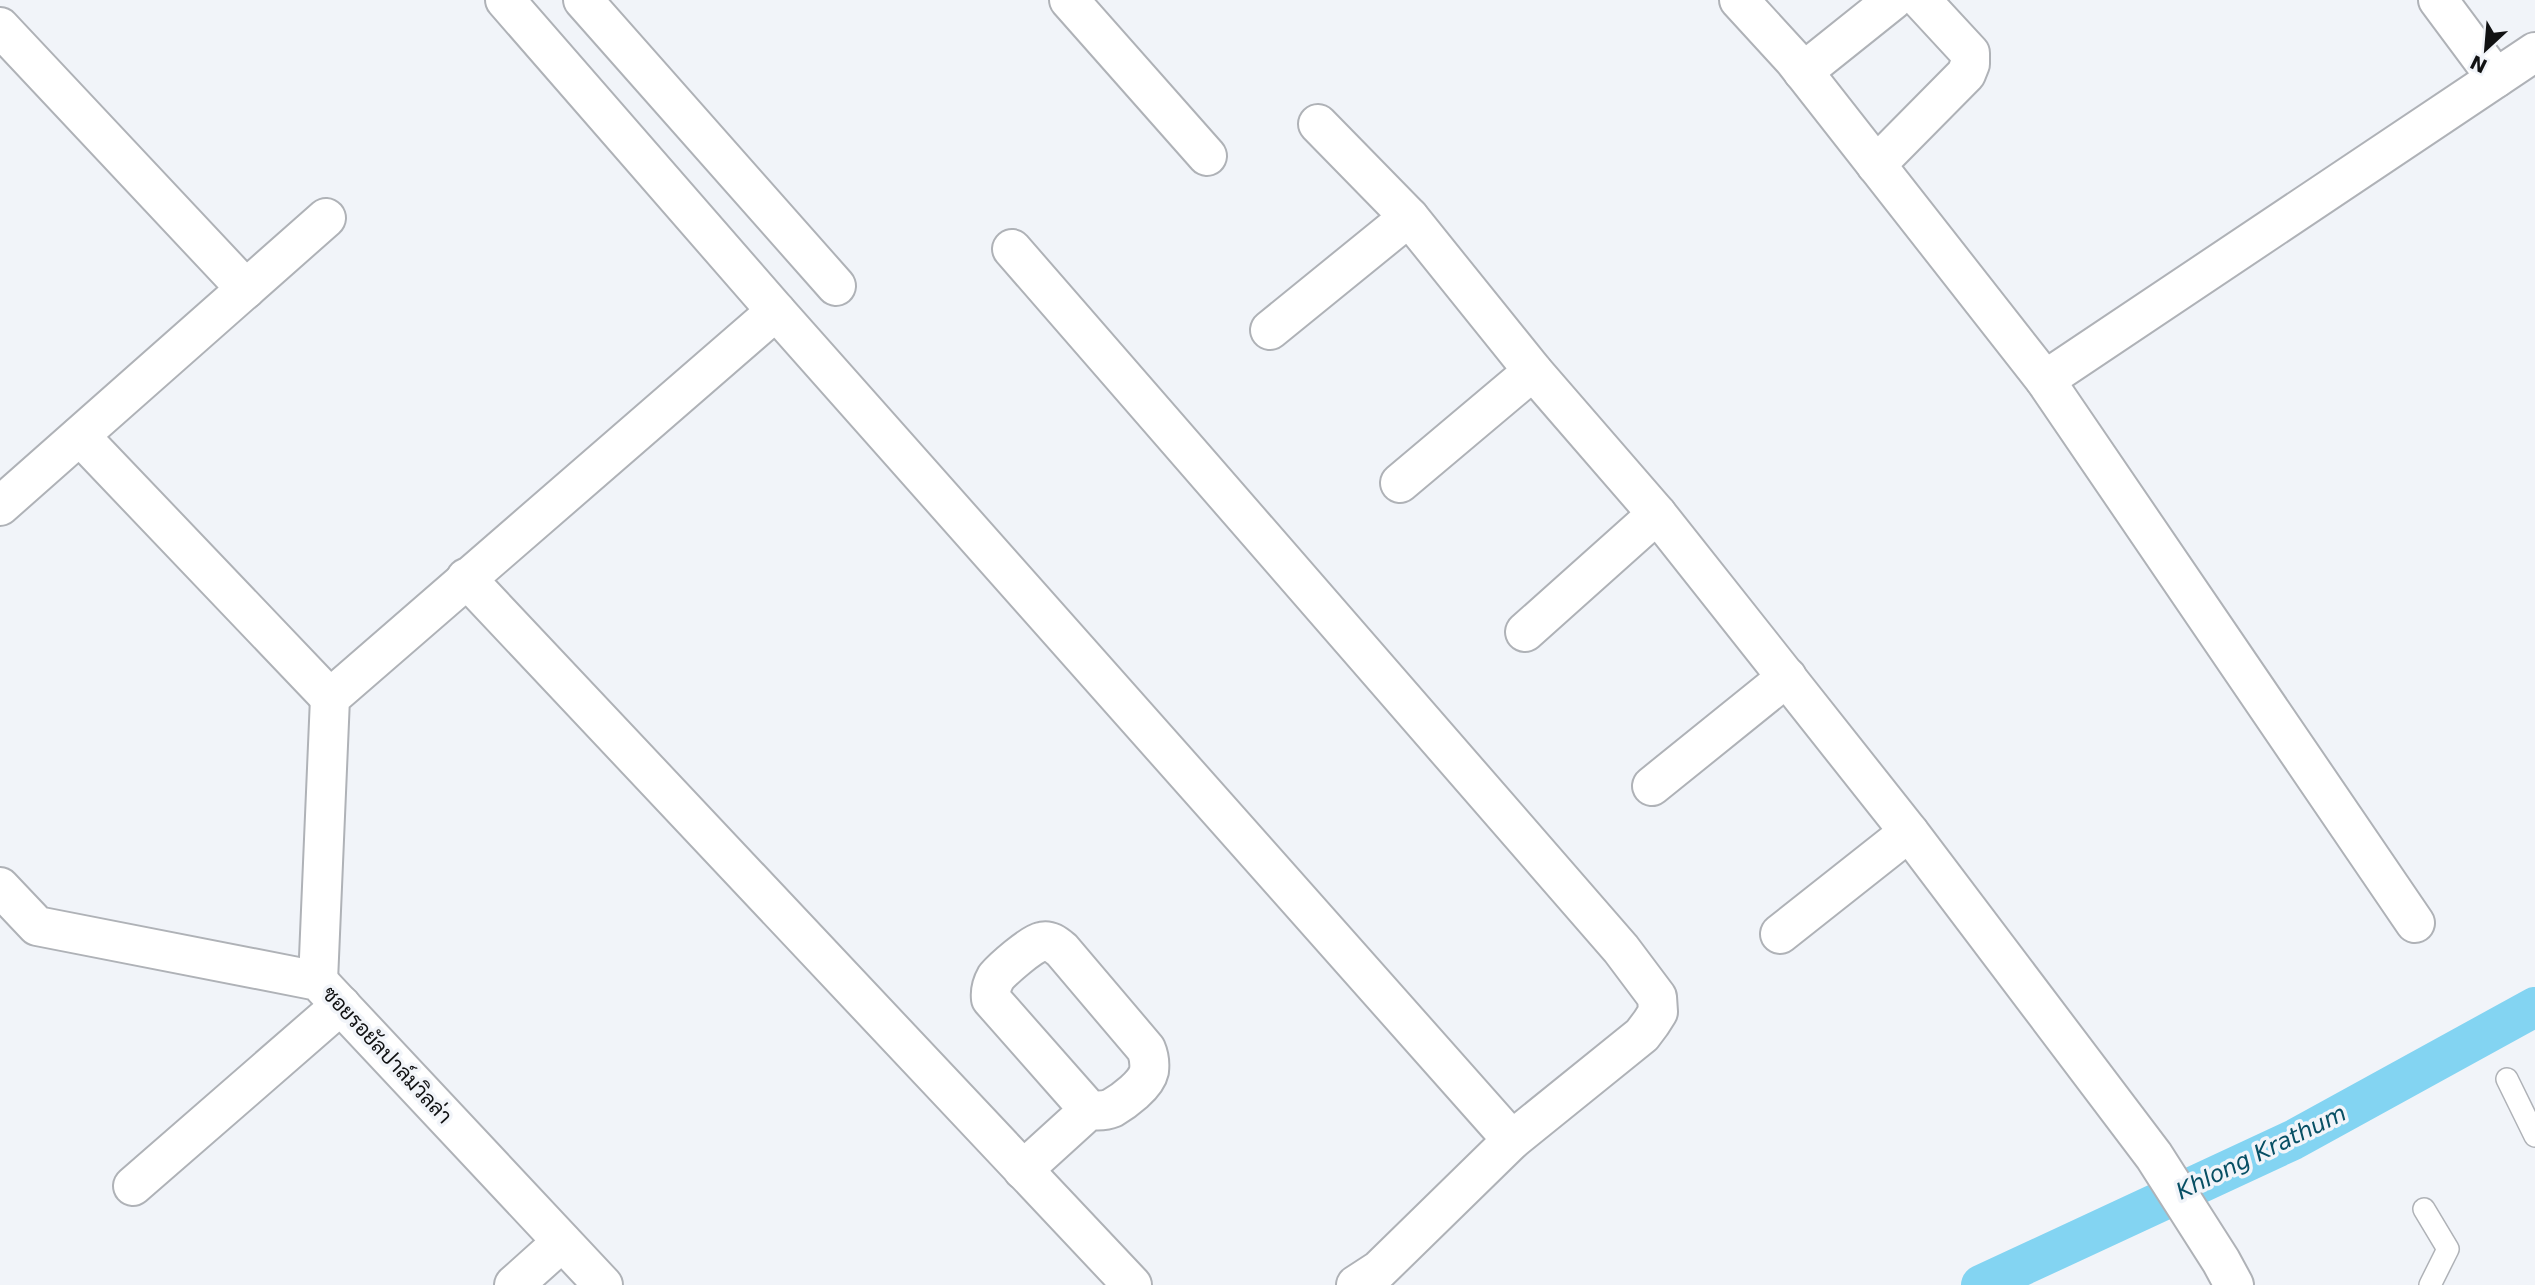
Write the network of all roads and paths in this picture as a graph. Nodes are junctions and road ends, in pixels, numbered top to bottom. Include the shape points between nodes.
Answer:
1 (505, 0) edge
2 (583, 0) edge
3 (1069, 0) edge
4 (1739, 0) edge
5 (1893, 0) edge
6 (1922, 0) edge
7 (2438, 0) edge
8 (6, 44) edge
9 (2535, 52) edge
10 (1803, 72) junction
11 (2496, 78) junction
12 (1318, 124) dead end
13 (1207, 156) dead end
14 (1876, 165) junction
15 (1409, 217) junction
16 (326, 218) dead end
17 (1012, 249) dead end
18 (836, 286) dead end
19 (246, 289) junction
20 (776, 311) junction
21 (1270, 330) dead end
22 (1533, 371) junction
23 (2045, 380) junction
24 (80, 436) junction
25 (1400, 483) dead end
26 (0, 506) edge
27 (1657, 514) junction
28 (466, 578) junction
29 (1525, 632) dead end
30 (1787, 677) junction
31 (330, 698) junction
32 (1652, 786) dead end
33 (1909, 832) junction
34 (0, 887) edge
35 (2415, 923) dead end
36 (1780, 934) dead end
37 (330, 993) junction
38 (2507, 1079) dead end
39 (1089, 1110) dead end
40 (2535, 1136) edge
41 (1512, 1140) junction
42 (1023, 1170) junction
43 (133, 1186) dead end
44 (2424, 1209) dead end
45 (562, 1242) junction
46 (2227, 1273) edge
47 (514, 1285) edge
48 (603, 1285) edge
49 (1132, 1285) edge
50 (1356, 1285) edge
51 (2430, 1285) edge

1 - 20 street
2 - 18 street
3 - 13 street
4 - 10 street
5 - 10 street
6 - 14 street via 1970,53 1970,64 1966,74
7 - 11 street
8 - 19 street
9 - 11 street
10 - 14 street
11 - 23 street
12 - 15 street
14 - 23 street
15 - 21 street
15 - 22 street
16 - 19 street
17 - 41 street via 1621,949 1657,998 1658,1012 1642,1035
19 - 24 street
20 - 28 street
20 - 41 street
22 - 25 street
22 - 27 street
23 - 35 street
24 - 26 street
24 - 31 street
27 - 29 street
27 - 30 street
28 - 31 street
28 - 42 street
30 - 32 street
30 - 33 street
31 - 37 street
33 - 36 street
33 - 46 street via 2154,1156
34 - 37 street, ซอยรอยัลปาล์มวิลล่า via 37,926
37 - 43 street
37 - 45 street, ซอยรอยัลปาล์มวิลล่า
38 - 40 lane
39 - 42 street
41 - 50 street via 1379,1270
42 - 49 street
44 - 51 lane via 2448,1249
45 - 47 street
45 - 48 street, ซอยรอยัลปาล์มวิลล่า

